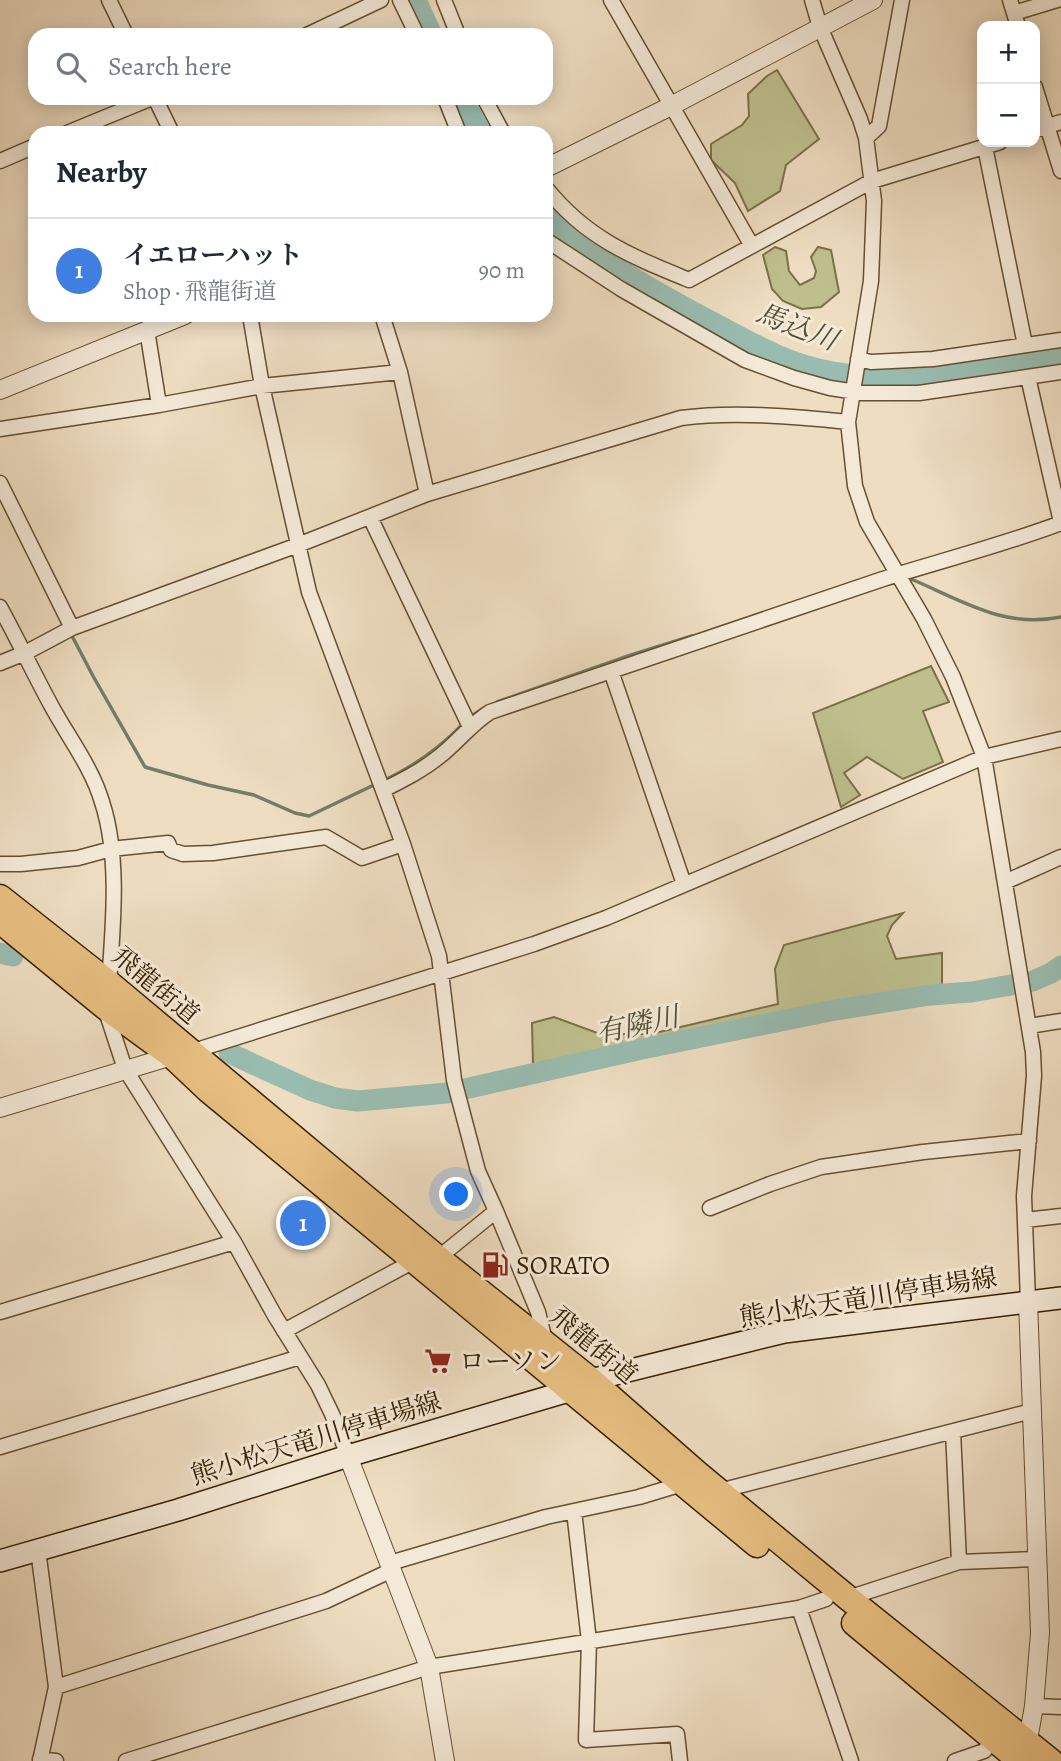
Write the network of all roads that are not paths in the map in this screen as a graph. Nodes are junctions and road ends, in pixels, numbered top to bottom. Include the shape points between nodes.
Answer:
1 (109, 0) edge
2 (380, 0) edge
3 (400, 0) edge
4 (443, 0) edge
5 (611, 0) edge
6 (812, 0) edge
7 (873, 0) edge
8 (902, 0) edge
9 (1057, 0) edge
10 (1014, 13) edge
11 (820, 27) junction
12 (122, 28) edge
13 (322, 28) edge
14 (414, 28) edge
15 (455, 28) edge
16 (137, 105) edge
17 (158, 105) edge
18 (448, 105) edge
19 (488, 105) edge
20 (671, 106) junction
21 (1061, 122) edge
22 (84, 126) edge
23 (168, 126) edge
24 (456, 126) edge
25 (499, 126) edge
26 (1040, 128) edge
27 (866, 138) junction
28 (985, 147) joint
29 (28, 149) edge
30 (0, 161) edge
31 (553, 164) edge
32 (1061, 171) edge
33 (872, 181) junction
34 (553, 195) edge
35 (553, 245) edge
36 (752, 246) junction
37 (167, 322) edge
38 (251, 322) edge
39 (384, 322) edge
40 (147, 330) junction
41 (1061, 340) edge
42 (1025, 345) junction
43 (858, 359) junction
44 (400, 372) junction
45 (1061, 372) edge
46 (1028, 377) junction
47 (262, 386) junction
48 (853, 389) junction
49 (0, 390) edge
50 (159, 405) junction
51 (848, 422) junction
52 (0, 429) edge
53 (0, 483) edge
54 (427, 494) junction
55 (370, 517) junction
56 (1061, 523) edge
57 (298, 545) junction
58 (897, 575) junction
59 (0, 607) edge
60 (72, 628) junction
61 (25, 653) junction
62 (0, 663) edge
63 (611, 671) junction
64 (467, 722) junction
65 (1061, 740) edge
66 (984, 757) junction
67 (383, 789) junction
68 (403, 844) junction
69 (111, 849) junction
70 (1061, 857) edge
71 (0, 864) edge
72 (1005, 882) junction
73 (684, 884) junction
74 (0, 897) edge
75 (0, 921) edge
76 (442, 974) junction
77 (107, 995) junction
78 (1061, 1021) edge
79 (1029, 1026) junction
80 (181, 1054) junction
81 (125, 1069) junction
82 (0, 1108) edge
83 (1029, 1141) junction
84 (710, 1208) dead end
85 (496, 1211) junction
86 (1061, 1216) edge
87 (1025, 1220) junction
88 (234, 1242) junction
89 (426, 1259) junction
90 (1061, 1297) edge
91 (1028, 1301) junction
92 (0, 1312) edge
93 (284, 1331) junction
94 (545, 1342) junction
95 (300, 1357) junction
96 (581, 1385) junction
97 (1032, 1411) junction
98 (953, 1431) junction
99 (0, 1447) edge
100 (348, 1456) junction
101 (682, 1484) junction
102 (719, 1491) junction
103 (575, 1511) junction
104 (38, 1550) junction
105 (1037, 1559) junction
106 (0, 1561) edge
107 (959, 1562) junction
108 (391, 1567) junction
109 (837, 1598) junction
110 (799, 1608) junction
111 (589, 1641) junction
112 (429, 1667) junction
113 (56, 1687) junction
114 (1034, 1706) junction
115 (1061, 1707) edge
116 (994, 1740) junction
117 (1024, 1755) edge
118 (40, 1760) edge
119 (56, 1761) edge
120 (126, 1761) edge
121 (445, 1761) edge
122 (680, 1761) edge
123 (851, 1761) edge
124 (955, 1761) edge
125 (1051, 1761) edge

1 - 12 street
2 - 13 street
3 - 14 street
4 - 15 street
5 - 20 street
6 - 11 street
7 - 11 street
8 - 27 street via 878,126
9 - 10 street
11 - 20 street
11 - 27 street
16 - 22 street
17 - 23 street
18 - 24 street
19 - 25 street
20 - 31 street
20 - 36 street
21 - 26 street
26 - 32 street
27 - 33 street
28 - 33 street
28 - 42 street
29 - 30 street
33 - 36 street
33 - 43 street via 871,281
34 - 36 street via 595,236 689,280
35 - 48 street via 746,360 794,378
37 - 40 street
38 - 47 street
39 - 44 street
40 - 49 street
40 - 50 street
41 - 42 street
42 - 43 street via 933,359
43 - 48 street
44 - 47 street
44 - 54 street
45 - 46 street
46 - 48 street via 919,393
46 - 56 street
47 - 50 street
47 - 57 street
48 - 51 street
50 - 52 street
51 - 54 street via 794,417 681,418
51 - 58 street via 855,486 867,522
53 - 60 street
54 - 55 street
55 - 57 street
55 - 64 street
56 - 58 street
57 - 60 street
57 - 67 street via 309,592
58 - 63 street
58 - 66 street via 953,677
59 - 61 street
60 - 61 street
61 - 62 street
61 - 69 street via 99,793
63 - 64 street
63 - 73 street
64 - 67 street via 439,757
65 - 66 street
66 - 72 street
66 - 73 street
67 - 68 street
68 - 69 street via 362,858 326,837 183,855 171,850 168,843
68 - 76 street
69 - 71 street via 78,858
69 - 77 street via 114,913
70 - 72 street
72 - 79 street
73 - 76 street via 606,918
74 - 77 highway, 飛龍街道
75 - 77 highway, 飛龍街道
76 - 80 street
76 - 85 street via 454,1080 478,1171
77 - 80 highway, 飛龍街道
77 - 81 street
78 - 79 street
79 - 83 street via 1034,1076
80 - 81 street
80 - 89 highway, 飛龍街道 via 208,1090
81 - 82 street
81 - 88 street
83 - 84 street via 821,1167
83 - 87 street
85 - 89 street
85 - 94 street via 538,1312
86 - 87 street
87 - 91 street
88 - 92 street
88 - 93 street
89 - 93 street
89 - 94 highway, 飛龍街道
89 - 96 highway, 飛龍街道
90 - 91 main road, 熊小松天竜川停車場線
91 - 96 main road, 熊小松天竜川停車場線 via 784,1332
91 - 97 street
93 - 95 street
94 - 96 highway, 飛龍街道
95 - 99 street
95 - 100 street via 318,1385
96 - 100 main road, 熊小松天竜川停車場線
96 - 101 highway, 飛龍街道
96 - 102 highway, 飛龍街道
97 - 98 street
97 - 105 street
98 - 102 street
98 - 107 street
100 - 104 main road, 熊小松天竜川停車場線
100 - 108 street
101 - 103 street
101 - 109 highway, 飛龍街道
102 - 109 highway, 飛龍街道
103 - 108 street
103 - 111 street
104 - 106 main road, 熊小松天竜川停車場線
104 - 113 street
105 - 107 street
105 - 114 street via 1040,1633
107 - 109 street
108 - 112 street
108 - 113 street via 326,1601
109 - 110 street
109 - 116 highway, 飛龍街道
109 - 117 highway, 飛龍街道
110 - 111 street
110 - 123 street
111 - 112 street
111 - 122 street via 586,1740 677,1734
112 - 120 street
112 - 121 street
113 - 118 street
114 - 115 street
114 - 117 street
116 - 117 highway, 飛龍街道
116 - 124 street via 984,1751
117 - 125 highway, 飛龍街道
118 - 119 street

